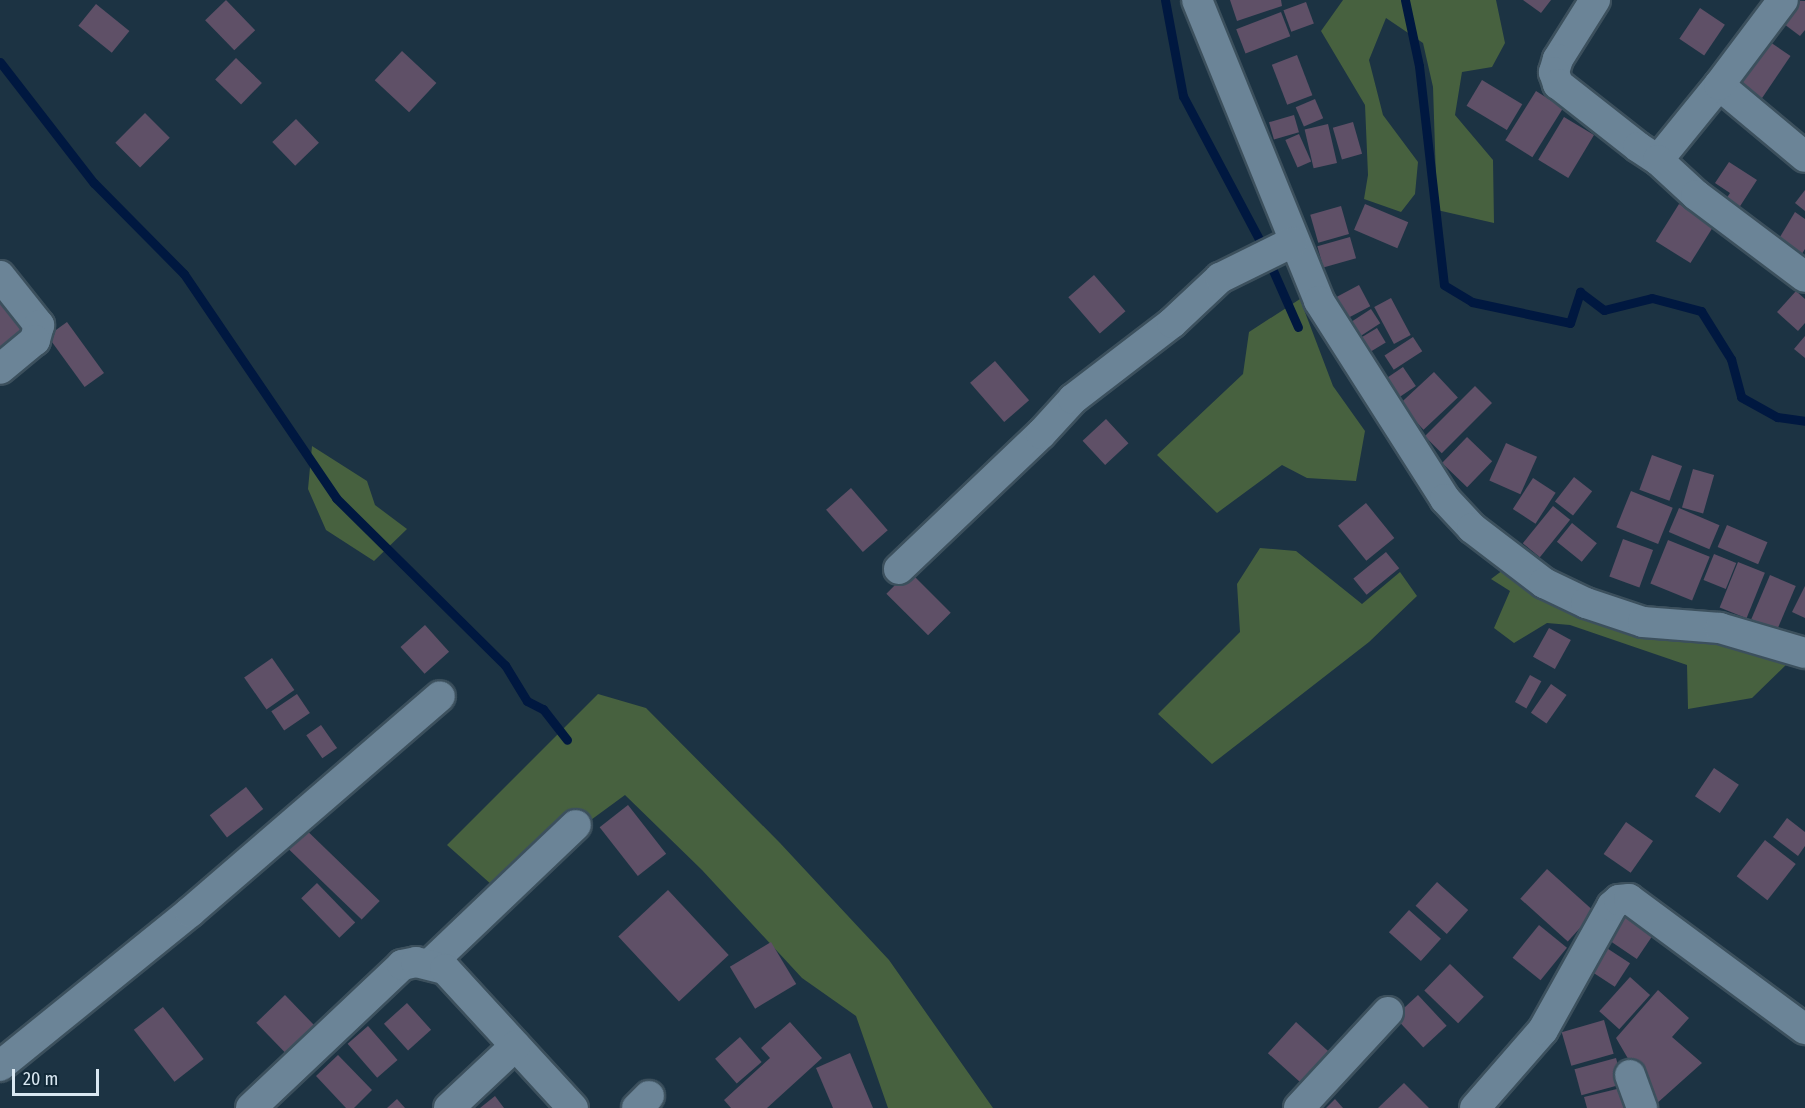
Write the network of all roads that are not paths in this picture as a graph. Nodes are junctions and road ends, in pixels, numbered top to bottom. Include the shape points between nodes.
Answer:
1 (1197, 0) edge
2 (1595, 0) edge
3 (1782, 0) edge
4 (1719, 85) junction
5 (1805, 157) edge
6 (1658, 160) junction
7 (1293, 242) junction
8 (0, 276) edge
9 (1805, 277) edge
10 (0, 369) edge
11 (899, 569) dead end
12 (1805, 653) edge
13 (440, 696) dead end
14 (576, 825) dead end
15 (431, 963) junction
16 (1388, 1012) dead end
17 (1805, 1029) edge
18 (515, 1046) junction
19 (0, 1066) edge
20 (1630, 1075) dead end
21 (1501, 1097) edge
22 (251, 1108) edge
23 (448, 1108) edge
24 (573, 1108) edge
25 (1299, 1108) edge
26 (1475, 1108) edge
27 (1642, 1108) edge

1 - 7 street via 1253,131
2 - 6 street via 1557,59 1554,72 1558,84
3 - 4 street
4 - 5 street
4 - 6 street
6 - 9 street via 1696,195
7 - 11 street via 1220,278 1172,323 1073,399
7 - 12 street via 1319,301 1445,499 1504,556 1544,583 1586,603 1643,622 1720,628
8 - 10 street via 39,325 35,340
13 - 19 street via 190,912
14 - 15 street
15 - 18 street via 445,969
15 - 22 street via 402,965
16 - 25 street
17 - 21 street via 1629,899 1619,900
18 - 23 street
18 - 24 street
20 - 27 street
21 - 26 street

